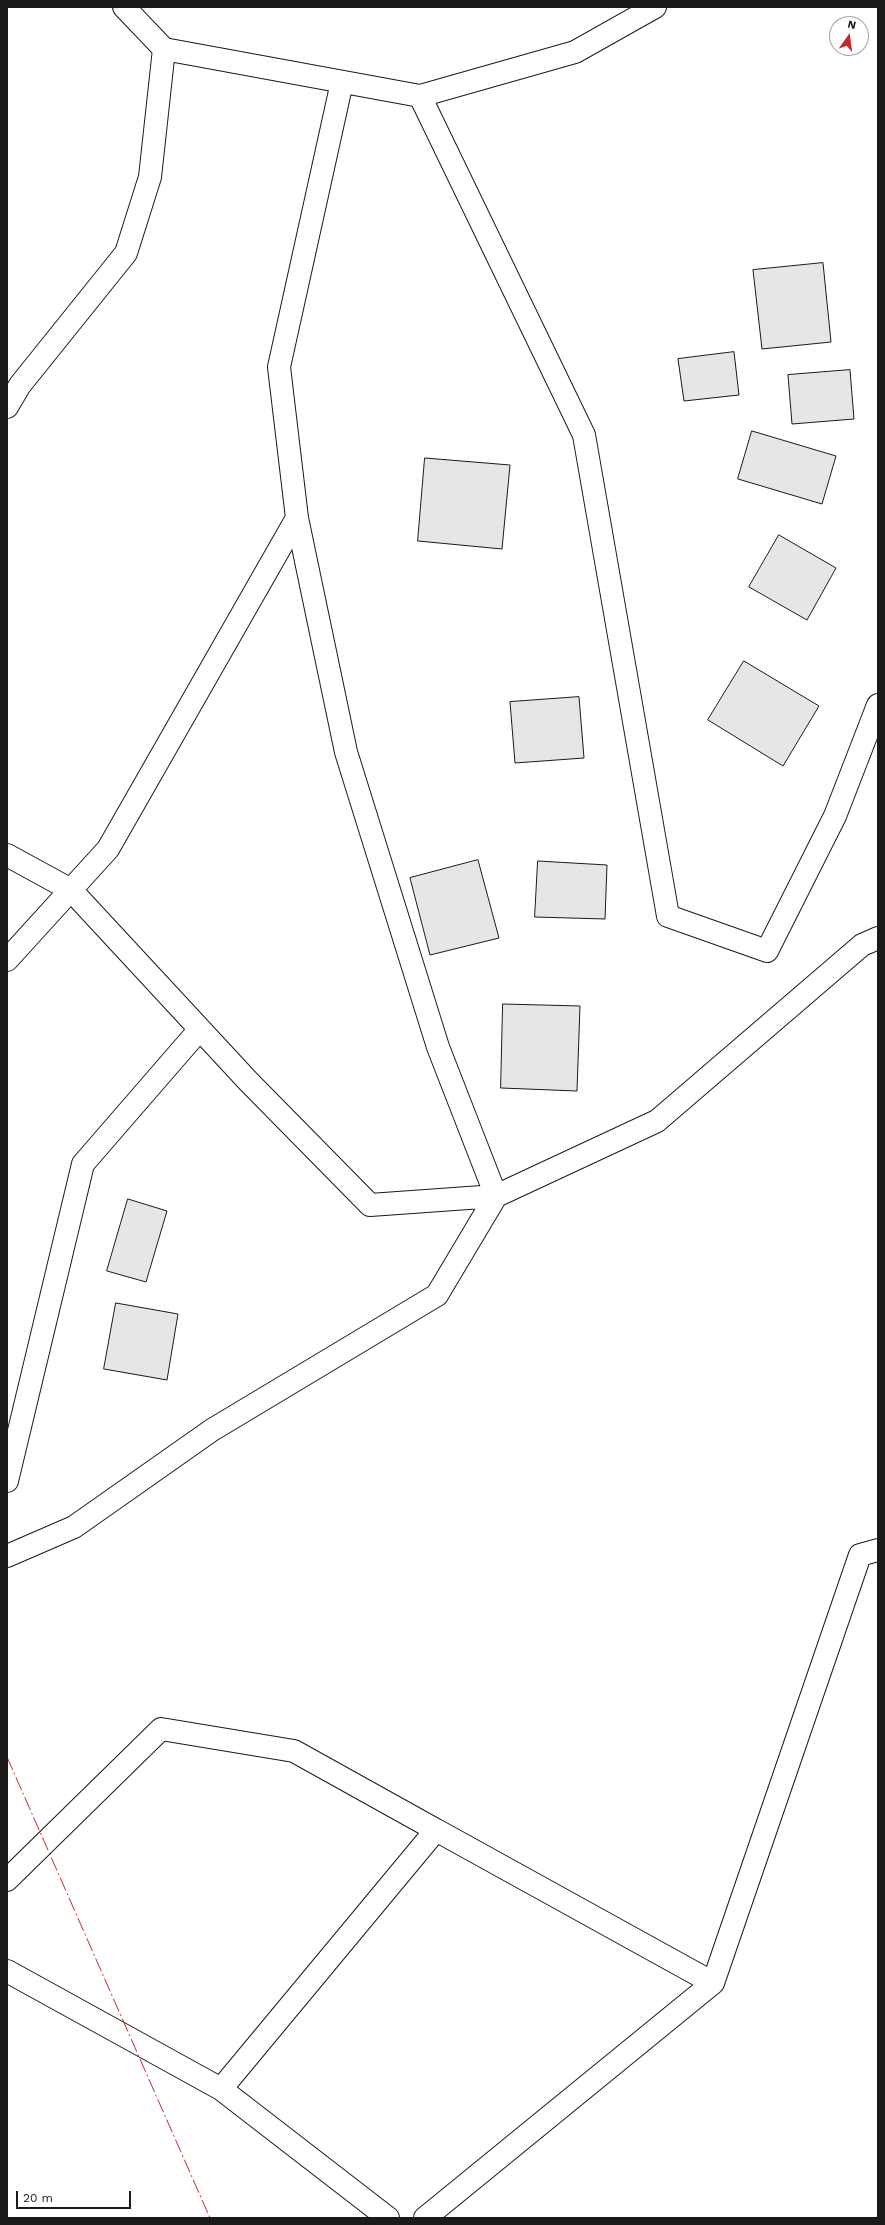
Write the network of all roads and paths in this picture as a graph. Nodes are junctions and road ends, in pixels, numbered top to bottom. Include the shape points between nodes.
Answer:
1 (124, 7) edge
2 (655, 7) edge
3 (164, 48) junction
4 (342, 82) junction
5 (420, 96) junction
6 (7, 407) edge
7 (297, 518) junction
8 (878, 705) edge
9 (7, 855) edge
10 (71, 890) junction
11 (878, 938) edge
12 (7, 960) edge
13 (200, 1029) junction
14 (496, 1196) junction
15 (7, 1481) edge
16 (878, 1550) edge
17 (7, 1556) edge
18 (436, 1830) junction
19 (7, 1880) edge
20 (7, 1970) edge
21 (713, 1983) junction
22 (221, 2089) junction
23 (388, 2218) edge
24 (425, 2218) edge

1 - 3 street
2 - 5 street via 575,52
3 - 4 street
3 - 6 street via 150,178 126,253 20,385
4 - 5 street
4 - 7 street via 278,367
5 - 8 street via 584,435 668,916 767,951 835,816
7 - 10 street via 108,849
7 - 14 street via 346,752 438,1047
9 - 10 street
10 - 12 street
10 - 13 street
11 - 14 street via 862,945 658,1121
13 - 14 street via 370,1205
13 - 15 street via 83,1164
14 - 17 street via 437,1295 212,1430 74,1527
16 - 21 street via 860,1555
18 - 19 street via 294,1751 161,1729
18 - 21 street
18 - 22 street
20 - 22 street
21 - 24 street
22 - 23 street

